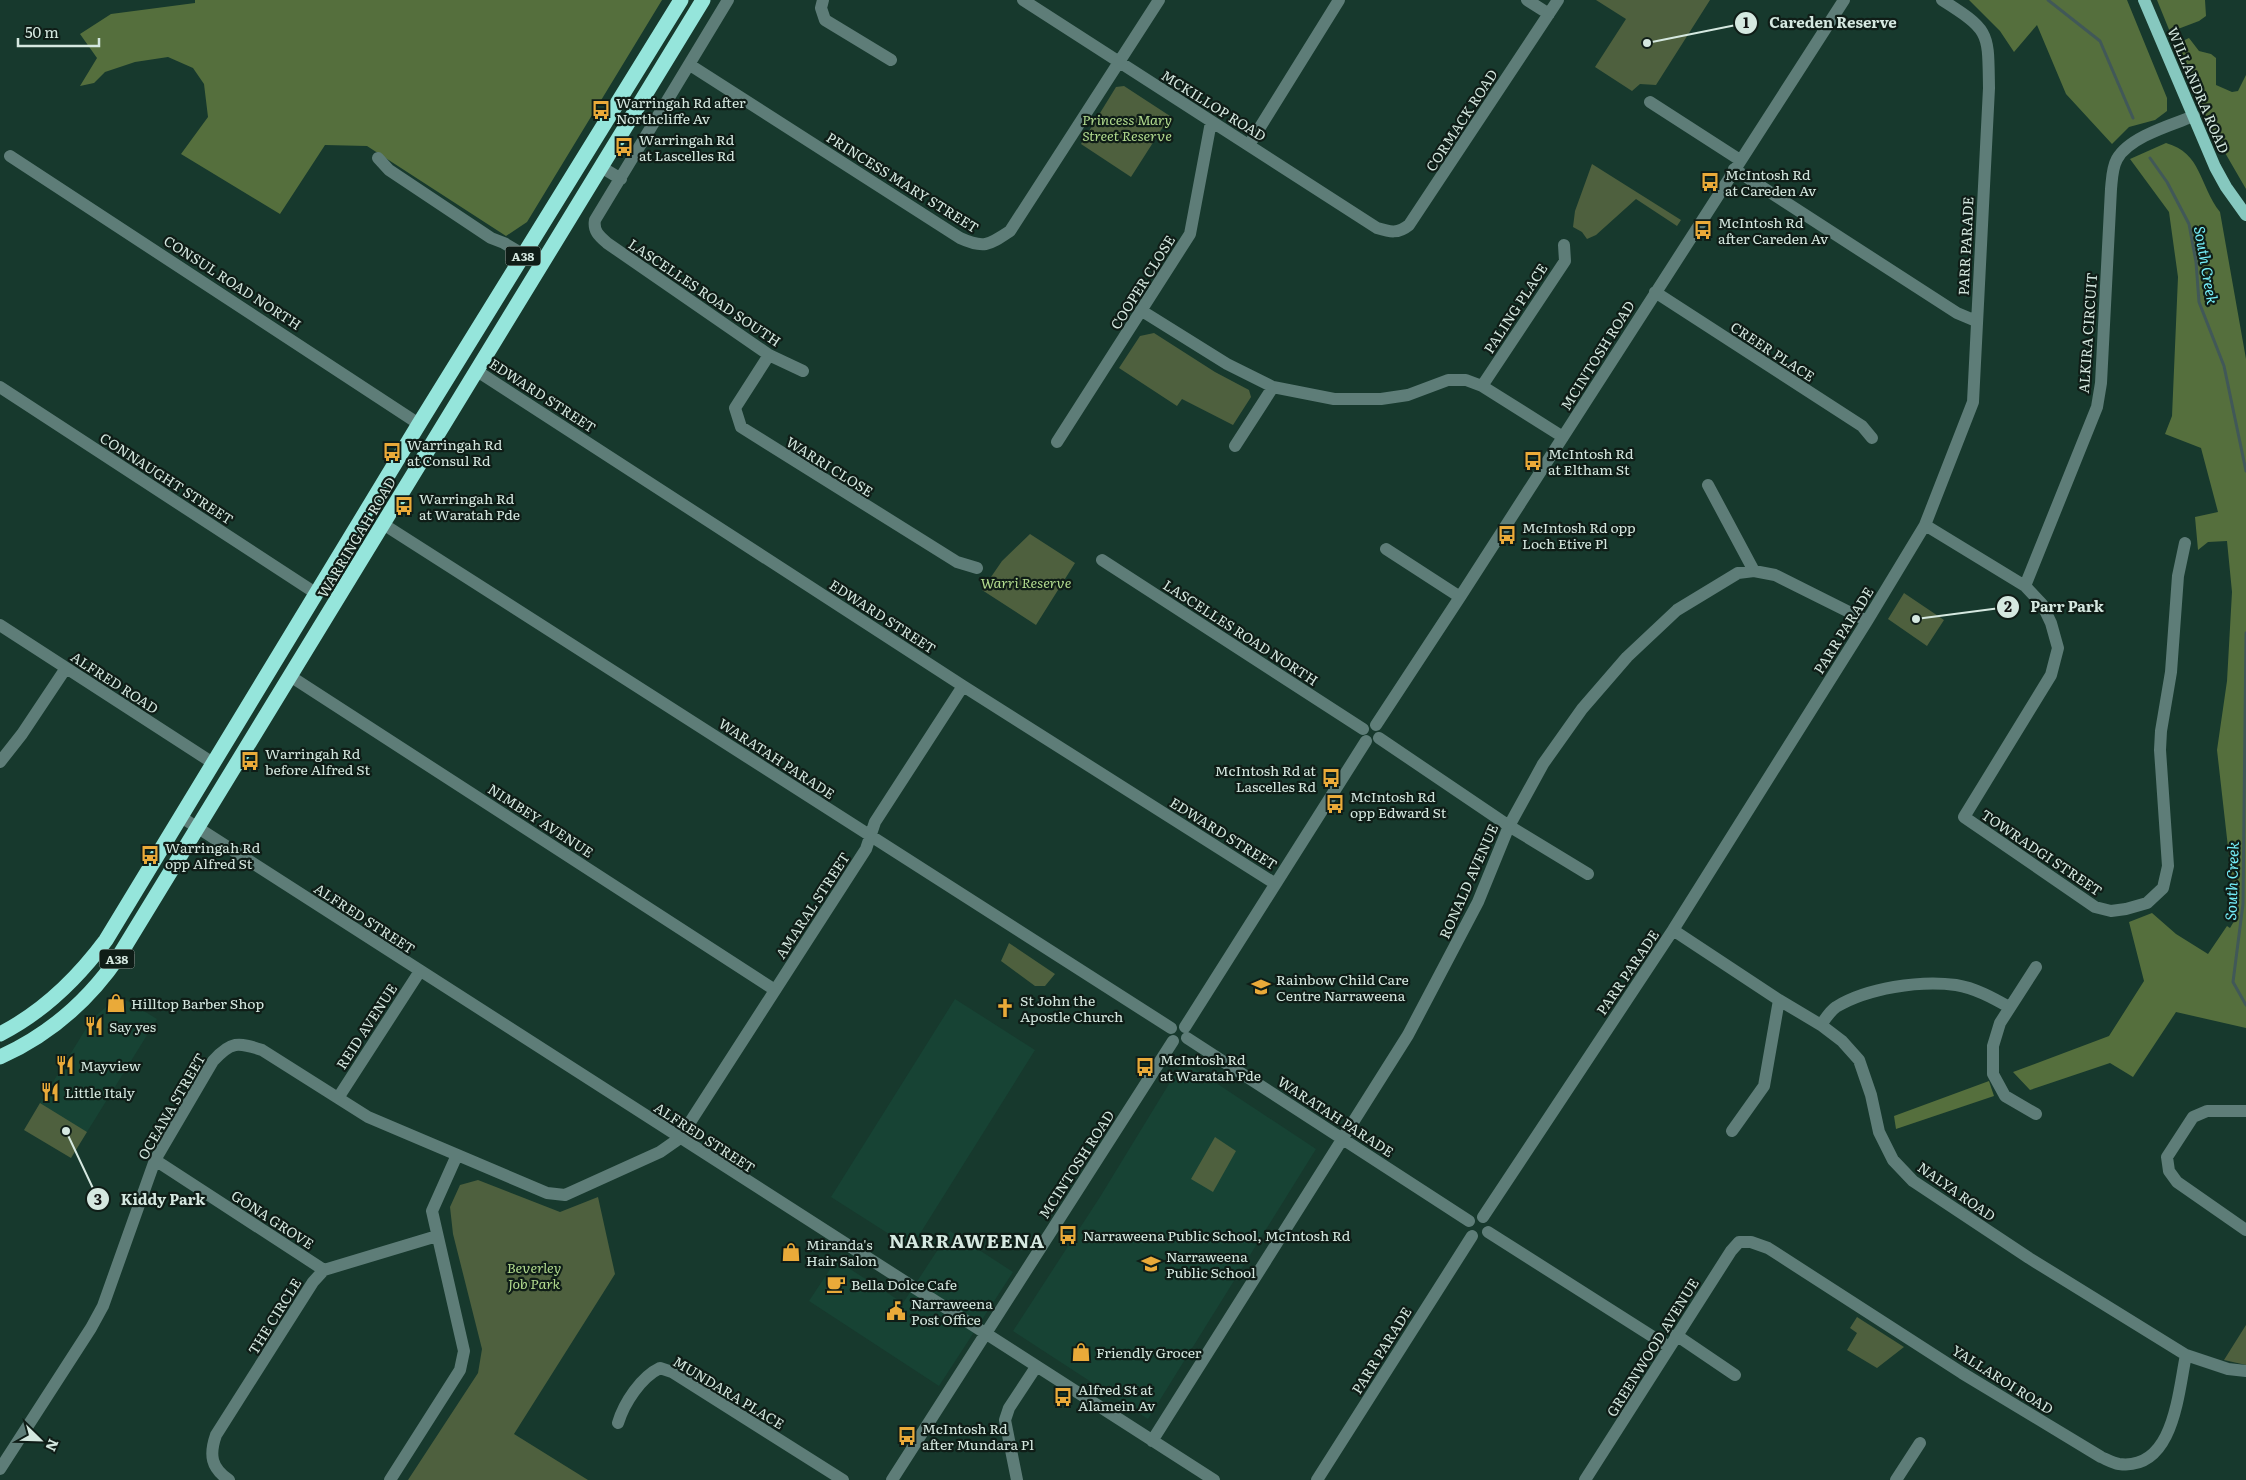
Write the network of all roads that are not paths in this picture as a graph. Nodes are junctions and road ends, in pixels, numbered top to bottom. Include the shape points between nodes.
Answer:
1 (681, 0) edge
2 (703, 0) edge
3 (728, 0) edge
4 (823, 0) edge
5 (1023, 0) edge
6 (1159, 0) edge
7 (1339, 0) edge
8 (1527, 0) edge
9 (1558, 0) edge
10 (1844, 0) edge
11 (1942, 0) edge
12 (2144, 0) edge
13 (1549, 14) junction
14 (891, 60) dead end
15 (1119, 62) junction
16 (690, 64) junction
17 (1650, 102) dead end
18 (2194, 116) junction
19 (1211, 122) junction
20 (1249, 145) junction
21 (10, 156) dead end
22 (378, 158) dead end
23 (1737, 165) junction
24 (601, 167) junction
25 (621, 179) junction
26 (2246, 215) edge
27 (1391, 232) joint
28 (1564, 245) dead end
29 (524, 255) junction
30 (1655, 292) junction
31 (1142, 311) junction
32 (1976, 321) junction
33 (770, 355) junction
34 (477, 370) junction
35 (803, 371) dead end
36 (1482, 386) junction
37 (0, 388) edge
38 (1273, 388) junction
39 (419, 424) junction
40 (437, 435) junction
41 (1563, 437) junction
42 (1872, 438) dead end
43 (1058, 442) dead end
44 (1235, 446) dead end
45 (1708, 485) dead end
46 (366, 514) junction
47 (383, 524) junction
48 (1925, 525) junction
49 (2185, 543) dead end
50 (1386, 549) dead end
51 (1102, 560) dead end
52 (977, 568) dead end
53 (1754, 571) junction
54 (2025, 586) junction
55 (317, 594) junction
56 (1460, 598) junction
57 (1868, 621) junction
58 (0, 625) edge
59 (66, 668) junction
60 (290, 676) junction
61 (963, 686) junction
62 (1371, 733) junction
63 (0, 762) edge
64 (213, 763) junction
65 (181, 818) junction
66 (1509, 826) junction
67 (198, 828) junction
68 (870, 837) junction
69 (1588, 874) dead end
70 (1274, 883) junction
71 (1673, 930) junction
72 (2036, 967) dead end
73 (420, 971) junction
74 (776, 990) junction
75 (1779, 1000) junction
76 (2009, 1007) junction
77 (1821, 1025) junction
78 (1171, 1028) junction
79 (1186, 1033) junction
80 (0, 1034) edge
81 (1173, 1041) junction
82 (0, 1057) edge
83 (338, 1098) junction
84 (2246, 1111) edge
85 (2036, 1114) dead end
86 (1732, 1131) dead end
87 (680, 1138) junction
88 (1343, 1140) junction
89 (457, 1155) junction
90 (155, 1160) junction
91 (1483, 1217) junction
92 (1469, 1221) junction
93 (2246, 1230) edge
94 (1488, 1232) junction
95 (437, 1236) junction
96 (1472, 1236) junction
97 (1751, 1242) joint
98 (324, 1270) junction
99 (985, 1334) junction
100 (1676, 1335) junction
101 (1669, 1347) junction
102 (2186, 1355) junction
103 (1036, 1367) junction
104 (2246, 1371) edge
105 (1735, 1374) dead end
106 (618, 1423) dead end
107 (1152, 1441) junction
108 (1920, 1443) dead end
109 (0, 1469) edge
110 (229, 1480) edge
111 (390, 1480) edge
112 (843, 1480) edge
113 (892, 1480) edge
114 (1017, 1480) edge
115 (1214, 1480) edge
116 (1317, 1480) edge
117 (1585, 1480) edge
118 (1896, 1480) edge

1 - 29 highway, WARRINGAH ROAD / A38
2 - 24 highway, WARRINGAH ROAD / A38
3 - 16 street
4 - 14 street via 821,8 825,20
5 - 15 street, MCKILLOP ROAD
6 - 15 street, PRINCESS MARY STREET
7 - 20 street
8 - 13 street
9 - 13 street, CORMACK ROAD
10 - 23 street, MCINTOSH ROAD
11 - 32 street, PARR PARADE via 1980,26 1988,44 1989,88
12 - 18 main road, WILLANDRA ROAD
13 - 27 street, CORMACK ROAD via 1409,225 1402,231
15 - 16 street, PRINCESS MARY STREET via 1010,231 984,246 976,246 960,238
15 - 19 street, MCKILLOP ROAD
16 - 25 street
17 - 23 street
18 - 26 main road, WILLANDRA ROAD via 2215,167
18 - 54 street, ALKIRA CIRCUIT via 2136,141 2121,152 2114,165 2097,407
19 - 20 street, MCKILLOP ROAD
19 - 31 street, COOPER CLOSE via 1190,234
20 - 27 street, MCKILLOP ROAD via 1377,228
21 - 39 street, CONSUL ROAD NORTH
22 - 29 street via 389,170 491,238
23 - 30 street, MCINTOSH ROAD
23 - 32 street via 1957,313
24 - 25 street
24 - 34 highway, WARRINGAH ROAD / A38
25 - 33 street, LASCELLES ROAD SOUTH via 595,220 595,232
28 - 36 street, PALING PLACE via 1565,261
29 - 39 highway, WARRINGAH ROAD / A38
30 - 41 street, MCINTOSH ROAD
30 - 42 street, CREER PLACE via 1862,426
31 - 38 street via 1227,364
31 - 43 street, COOPER CLOSE
32 - 48 street, PARR PARADE via 1973,402
33 - 35 street, LASCELLES ROAD SOUTH
33 - 52 street, WARRI CLOSE via 735,408 741,427 957,562
34 - 40 highway, WARRINGAH ROAD / A38
34 - 61 street, EDWARD STREET
36 - 38 street via 1466,380 1448,380 1394,398 1348,400
36 - 41 street
37 - 55 street, CONNAUGHT STREET
38 - 44 street
39 - 40 highway, CONSUL ROAD NORTH
39 - 46 highway, WARRINGAH ROAD / A38
40 - 47 highway, WARRINGAH ROAD / A38
41 - 56 street, MCINTOSH ROAD
45 - 53 street
46 - 47 highway, WARATAH PARADE
46 - 55 highway, WARRINGAH ROAD / A38
47 - 60 highway, WARRINGAH ROAD / A38
47 - 68 street, WARATAH PARADE
48 - 54 street, TOWRADGI STREET
48 - 57 street, PARR PARADE
49 - 54 street, TOWRADGI STREET via 2178,576 2171,672 2160,750 2168,866 2163,888 2147,903 2126,909 2111,911 2095,907 1964,817 2051,675 2058,648 2052,623 2042,604
50 - 56 street
51 - 62 street, LASCELLES ROAD NORTH
53 - 57 street, RONALD AVENUE via 1775,575
53 - 66 street, RONALD AVENUE via 1738,573 1677,610 1628,657 1582,709 1554,748
55 - 64 highway, WARRINGAH ROAD / A38
56 - 62 street, MCINTOSH ROAD
57 - 71 street, PARR PARADE
58 - 59 street, ALFRED ROAD
59 - 63 street
59 - 64 street, ALFRED ROAD
60 - 67 highway, WARRINGAH ROAD / A38
60 - 74 street, NIMBEY AVENUE
61 - 68 street, AMARAL STREET via 875,822
61 - 70 street, EDWARD STREET
62 - 66 street, LASCELLES ROAD NORTH
62 - 70 street, MCINTOSH ROAD
64 - 65 highway, WARRINGAH ROAD / A38
65 - 67 street, ALFRED STREET
65 - 80 highway, WARRINGAH ROAD / A38 via 92,960 36,1013
66 - 69 street, LASCELLES ROAD NORTH
66 - 88 street, RONALD AVENUE via 1478,902 1447,962 1408,1035
67 - 73 street, ALFRED STREET
67 - 82 highway, WARRINGAH ROAD / A38 via 138,927 99,983 62,1019
68 - 74 street, AMARAL STREET via 866,849
68 - 78 street, WARATAH PARADE
70 - 79 street, MCINTOSH ROAD
71 - 75 street, NALYA ROAD
71 - 91 street, PARR PARADE
72 - 76 street
73 - 83 street, REID AVENUE
73 - 87 street, ALFRED STREET
74 - 87 street, AMARAL STREET
75 - 77 street, NALYA ROAD
75 - 86 street via 1764,1086
76 - 77 street via 1957,985 1922,983 1858,996 1834,1008
76 - 85 street via 1992,1046 1993,1074 2005,1096
77 - 102 street, NALYA ROAD via 1859,1060 1871,1095 1878,1132 1893,1160 1913,1181 2028,1258
78 - 79 street via 1178,1025
78 - 81 street via 1169,1034
79 - 81 street via 1181,1043
79 - 88 street, WARATAH PARADE via 1198,1047
81 - 99 street, MCINTOSH ROAD
83 - 89 street, OCEANA STREET via 368,1117
83 - 90 street, OCEANA STREET via 262,1050 244,1044 225,1048 213,1061
84 - 93 street via 2207,1111 2193,1117 2167,1156 2169,1171 2177,1182
87 - 89 street, OCEANA STREET via 660,1152 560,1195 547,1193
87 - 99 street, ALFRED STREET
88 - 92 street, WARATAH PARADE
88 - 107 street, RONALD AVENUE
89 - 95 street via 432,1211
90 - 98 street, GONA GROVE
90 - 109 street, OCEANA STREET via 104,1306
91 - 92 street via 1473,1217
91 - 94 street via 1489,1224
92 - 96 street via 1468,1229
94 - 96 street via 1480,1238
94 - 101 street
95 - 98 street
95 - 111 street via 464,1352 460,1370
96 - 116 street, PARR PARADE
97 - 100 street, GREENWOOD AVENUE via 1739,1242 1731,1251
97 - 102 street, YALLAROI ROAD via 1768,1248 1962,1372 2101,1457 2118,1464 2142,1462 2161,1447 2170,1430
98 - 110 street, THE CIRCLE via 313,1282 216,1435 212,1462 219,1474
99 - 103 street, ALFRED STREET
99 - 113 street, MCINTOSH ROAD
100 - 101 street, GREENWOOD AVENUE
100 - 105 street
101 - 117 street, GREENWOOD AVENUE
102 - 104 street, NALYA ROAD via 2228,1370
103 - 107 street, ALFRED STREET
103 - 114 street via 1009,1408 1005,1420
106 - 112 street, MUNDARA PLACE via 623,1406 652,1372 660,1368 672,1372
107 - 115 street, ALFRED STREET
108 - 118 street

